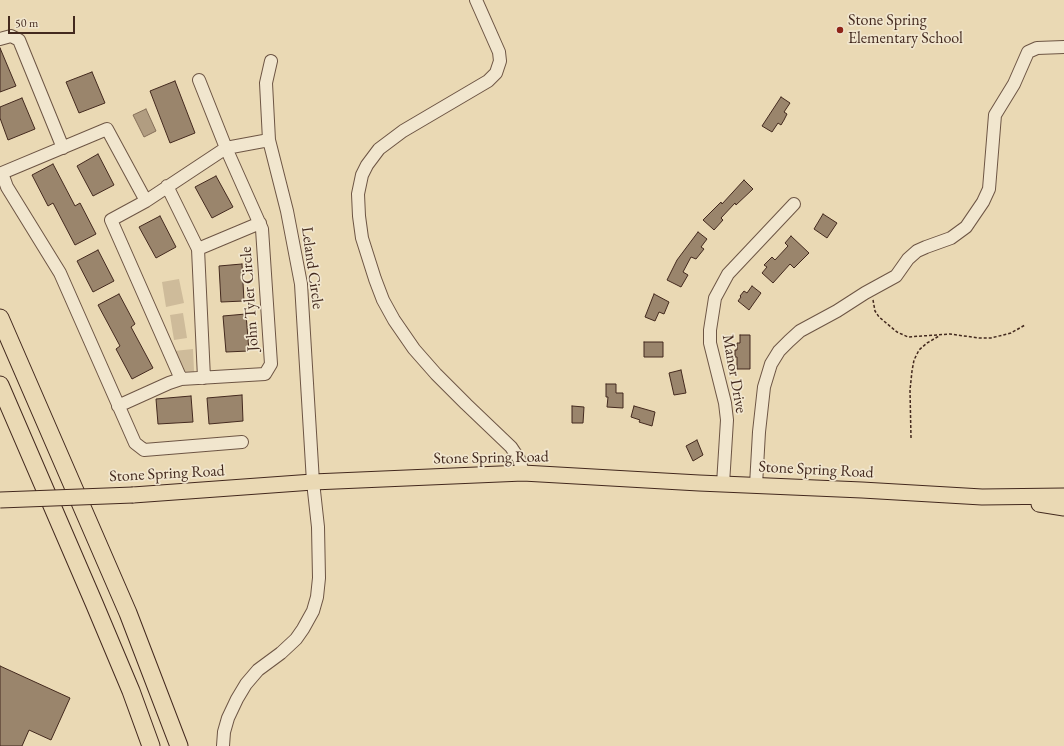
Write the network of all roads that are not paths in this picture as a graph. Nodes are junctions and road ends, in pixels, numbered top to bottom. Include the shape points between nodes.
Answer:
1 (476, 0) edge
2 (0, 38) edge
3 (1064, 47) edge
4 (271, 61) dead end
5 (199, 80) dead end
6 (269, 140) junction
7 (63, 148) junction
8 (226, 148) junction
9 (1, 171) edge
10 (167, 186) junction
11 (146, 201) junction
12 (794, 204) dead end
13 (260, 223) junction
14 (198, 249) junction
15 (0, 318) edge
16 (204, 378) junction
17 (180, 379) junction
18 (0, 386) edge
19 (118, 406) junction
20 (242, 442) dead end
21 (523, 473) junction
22 (313, 482) junction
23 (723, 484) junction
24 (756, 486) junction
25 (1064, 496) edge
26 (982, 497) junction
27 (0, 500) edge
28 (1064, 508) edge
29 (151, 746) edge
30 (179, 746) edge
31 (223, 746) edge

1 - 21 street via 499,52 500,61 496,73 488,81 403,131 378,149 361,180 358,200 359,224 380,292 402,332 436,374 510,446 519,459
2 - 7 street via 11,36 19,40
3 - 24 street via 1037,48 1028,52 1014,84 995,115 988,189 983,202 966,227 951,238 917,251 896,276 800,331 784,345 768,372 764,387 758,432
4 - 6 street, Leland Circle via 266,83
5 - 8 street, John Tyler Circle
6 - 8 street
6 - 22 street, Leland Circle via 287,211 301,284
7 - 9 street
7 - 11 street via 107,129
8 - 10 street
8 - 13 street, John Tyler Circle
9 - 19 street via 7,187 60,273
10 - 11 street
10 - 14 street
11 - 17 street via 111,220
12 - 23 street, Manor Drive via 728,274 715,298 710,343 727,420
13 - 14 street
13 - 16 street, John Tyler Circle via 270,364 265,374
14 - 16 street
15 - 30 highway via 128,613
16 - 17 street, John Tyler Circle
17 - 19 street, John Tyler Circle
18 - 29 highway via 92,597
19 - 20 street via 135,443 144,450
21 - 22 main road, Stone Spring Road
21 - 23 main road, Stone Spring Road
22 - 27 main road, Stone Spring Road, bridge
22 - 31 street, Leland Circle via 318,527 319,578 313,611 296,639 258,670 246,684 228,718
23 - 24 main road, Stone Spring Road
24 - 26 main road, Stone Spring Road
25 - 26 main road, Stone Spring Road
26 - 28 main road, Stone Spring Road

